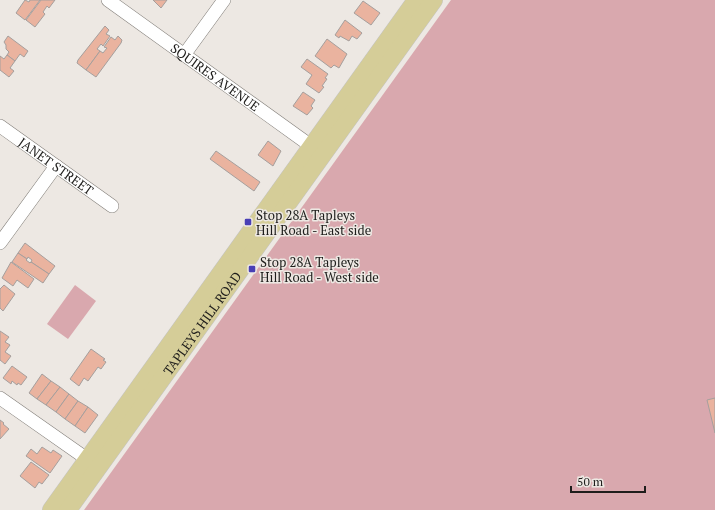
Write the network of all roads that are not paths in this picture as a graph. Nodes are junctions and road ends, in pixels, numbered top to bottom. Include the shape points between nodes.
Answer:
1 (108, 0) edge
2 (224, 0) edge
3 (416, 0) edge
4 (434, 0) edge
5 (184, 55) junction
6 (0, 126) edge
7 (317, 150) junction
8 (56, 166) junction
9 (112, 206) dead end
10 (0, 243) edge
11 (0, 398) edge
12 (87, 459) junction
13 (51, 510) edge
14 (68, 510) edge

1 - 5 street, SQUIRES AVENUE
2 - 5 street
3 - 7 main road, TAPLEYS HILL ROAD
4 - 7 main road, TAPLEYS HILL ROAD
5 - 7 street, SQUIRES AVENUE
6 - 8 street, JANET STREET
7 - 12 main road, TAPLEYS HILL ROAD
7 - 14 main road, TAPLEYS HILL ROAD via 275,224
8 - 9 street, JANET STREET
8 - 10 street
11 - 12 street
12 - 13 main road, TAPLEYS HILL ROAD

